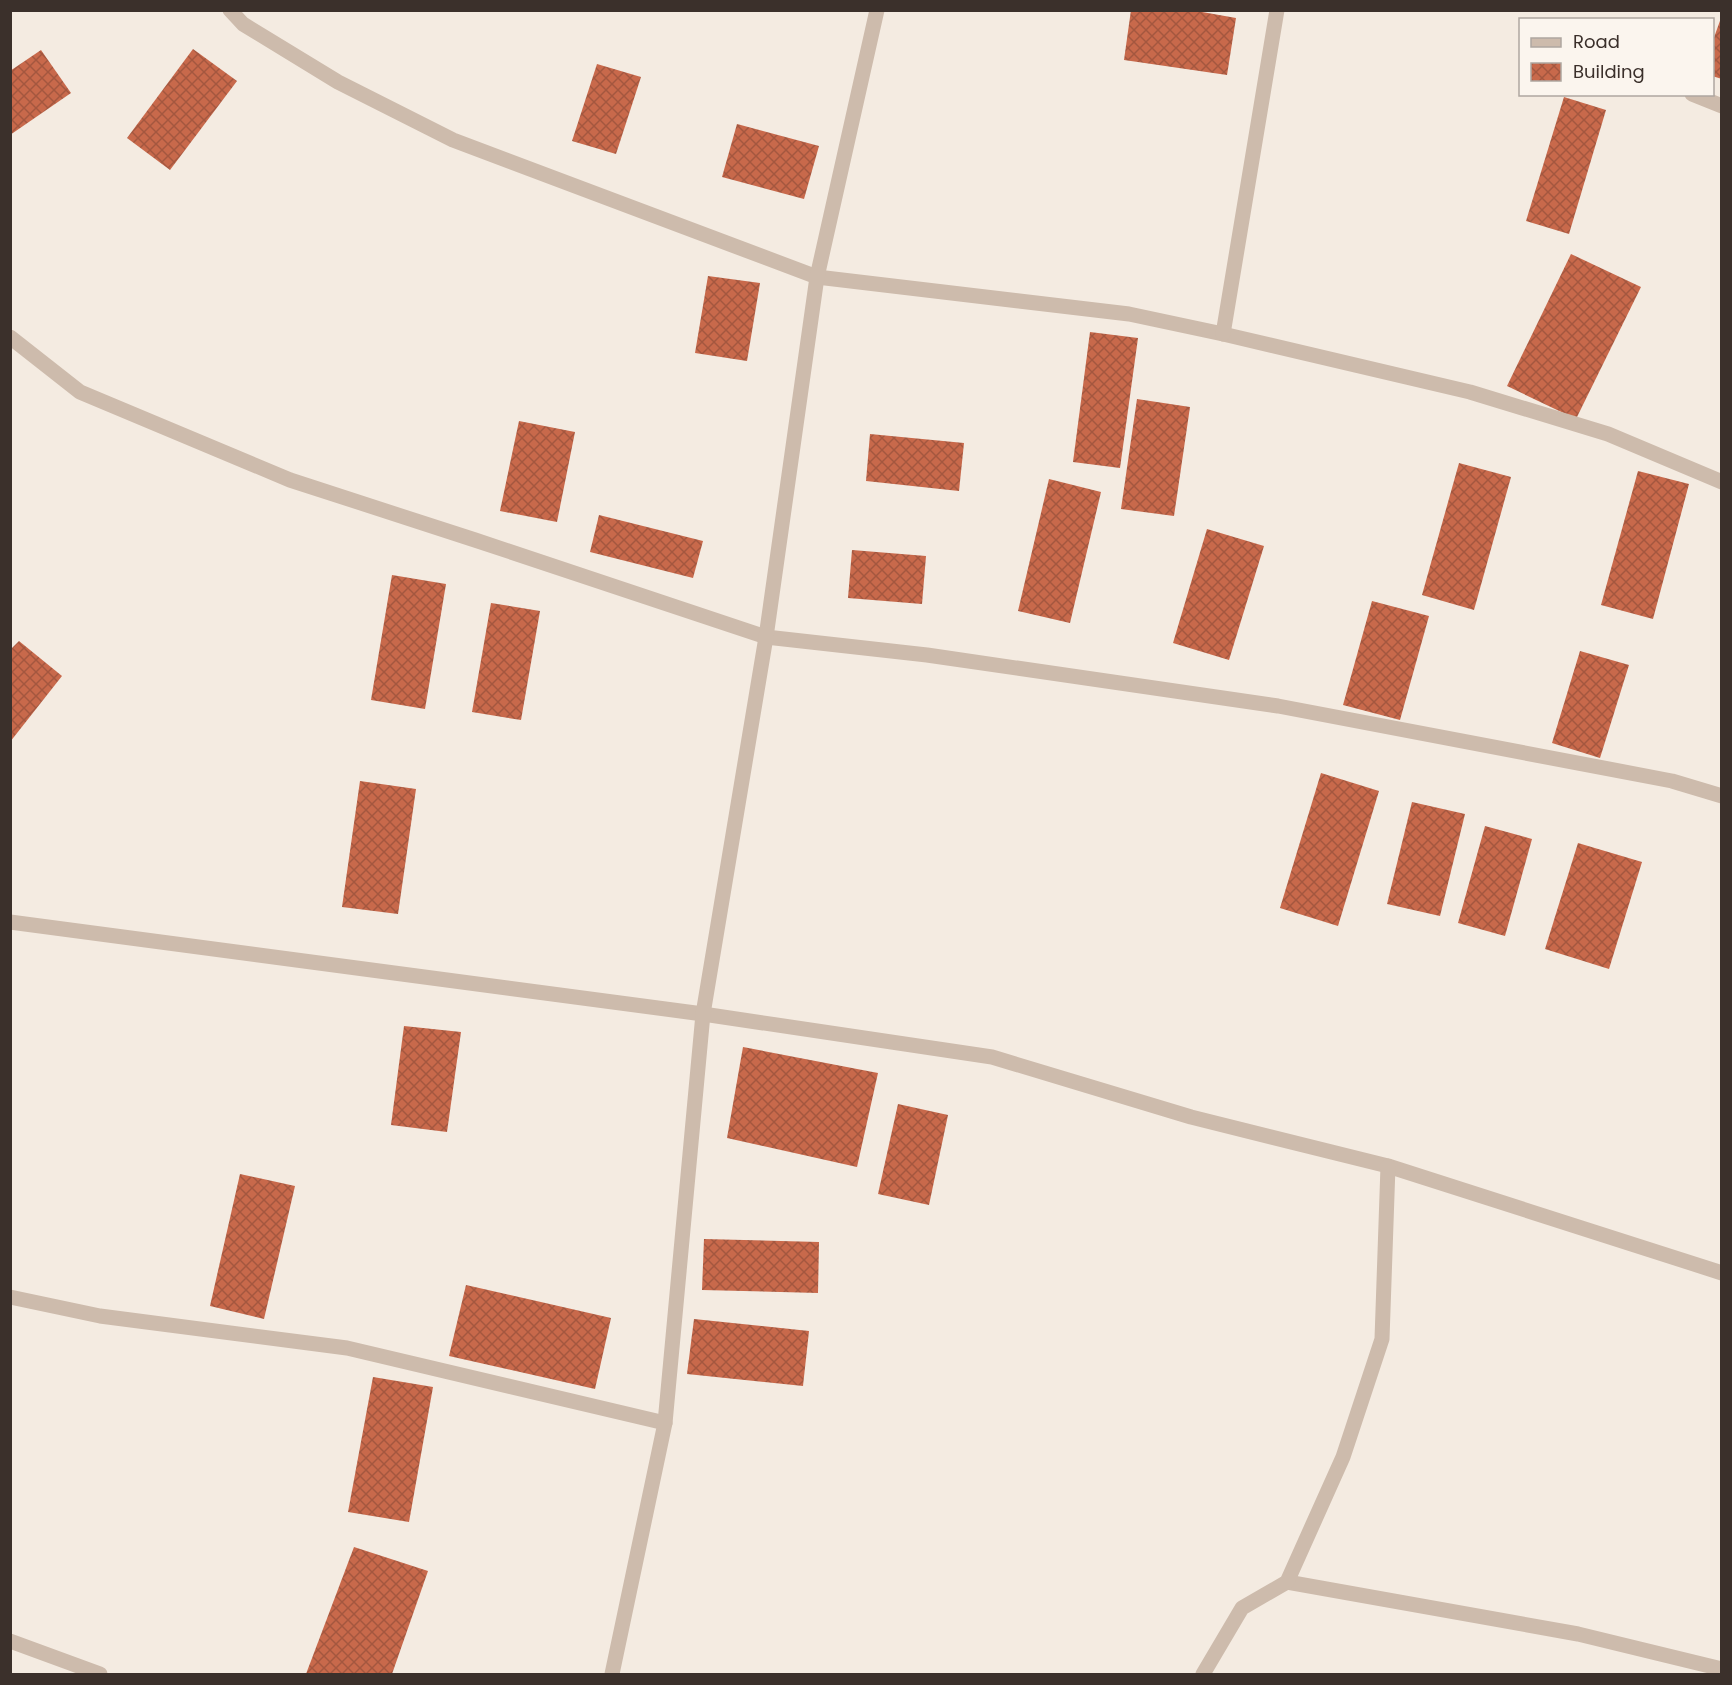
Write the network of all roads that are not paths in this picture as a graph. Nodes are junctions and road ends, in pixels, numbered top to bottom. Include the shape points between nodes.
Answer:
1 (230, 10) edge
2 (877, 10) edge
3 (1277, 10) edge
4 (1697, 96) edge
5 (1722, 106) edge
6 (818, 277) junction
7 (1223, 334) junction
8 (10, 337) edge
9 (1722, 482) edge
10 (766, 637) junction
11 (1722, 796) edge
12 (10, 922) edge
13 (704, 1014) junction
14 (1388, 1166) junction
15 (1722, 1273) edge
16 (10, 1297) edge
17 (665, 1423) junction
18 (1287, 1582) junction
19 (10, 1641) edge
20 (1722, 1669) edge
21 (100, 1674) edge
22 (612, 1674) edge
23 (1203, 1674) edge

1 - 6 street via 243,24 338,82 453,140
2 - 6 street
3 - 7 street
4 - 5 street
6 - 7 street via 1129,314
6 - 10 street
7 - 9 street via 1470,392 1608,434
8 - 10 street via 80,393 290,480
10 - 11 street via 927,655 1278,706 1672,781
10 - 13 street
12 - 13 street
13 - 14 street via 992,1057 1191,1117
13 - 17 street
14 - 15 street
14 - 18 street via 1382,1339 1343,1457
16 - 17 street via 100,1316 347,1348
17 - 22 street
18 - 20 street via 1578,1634
18 - 23 street via 1242,1608
19 - 21 street

